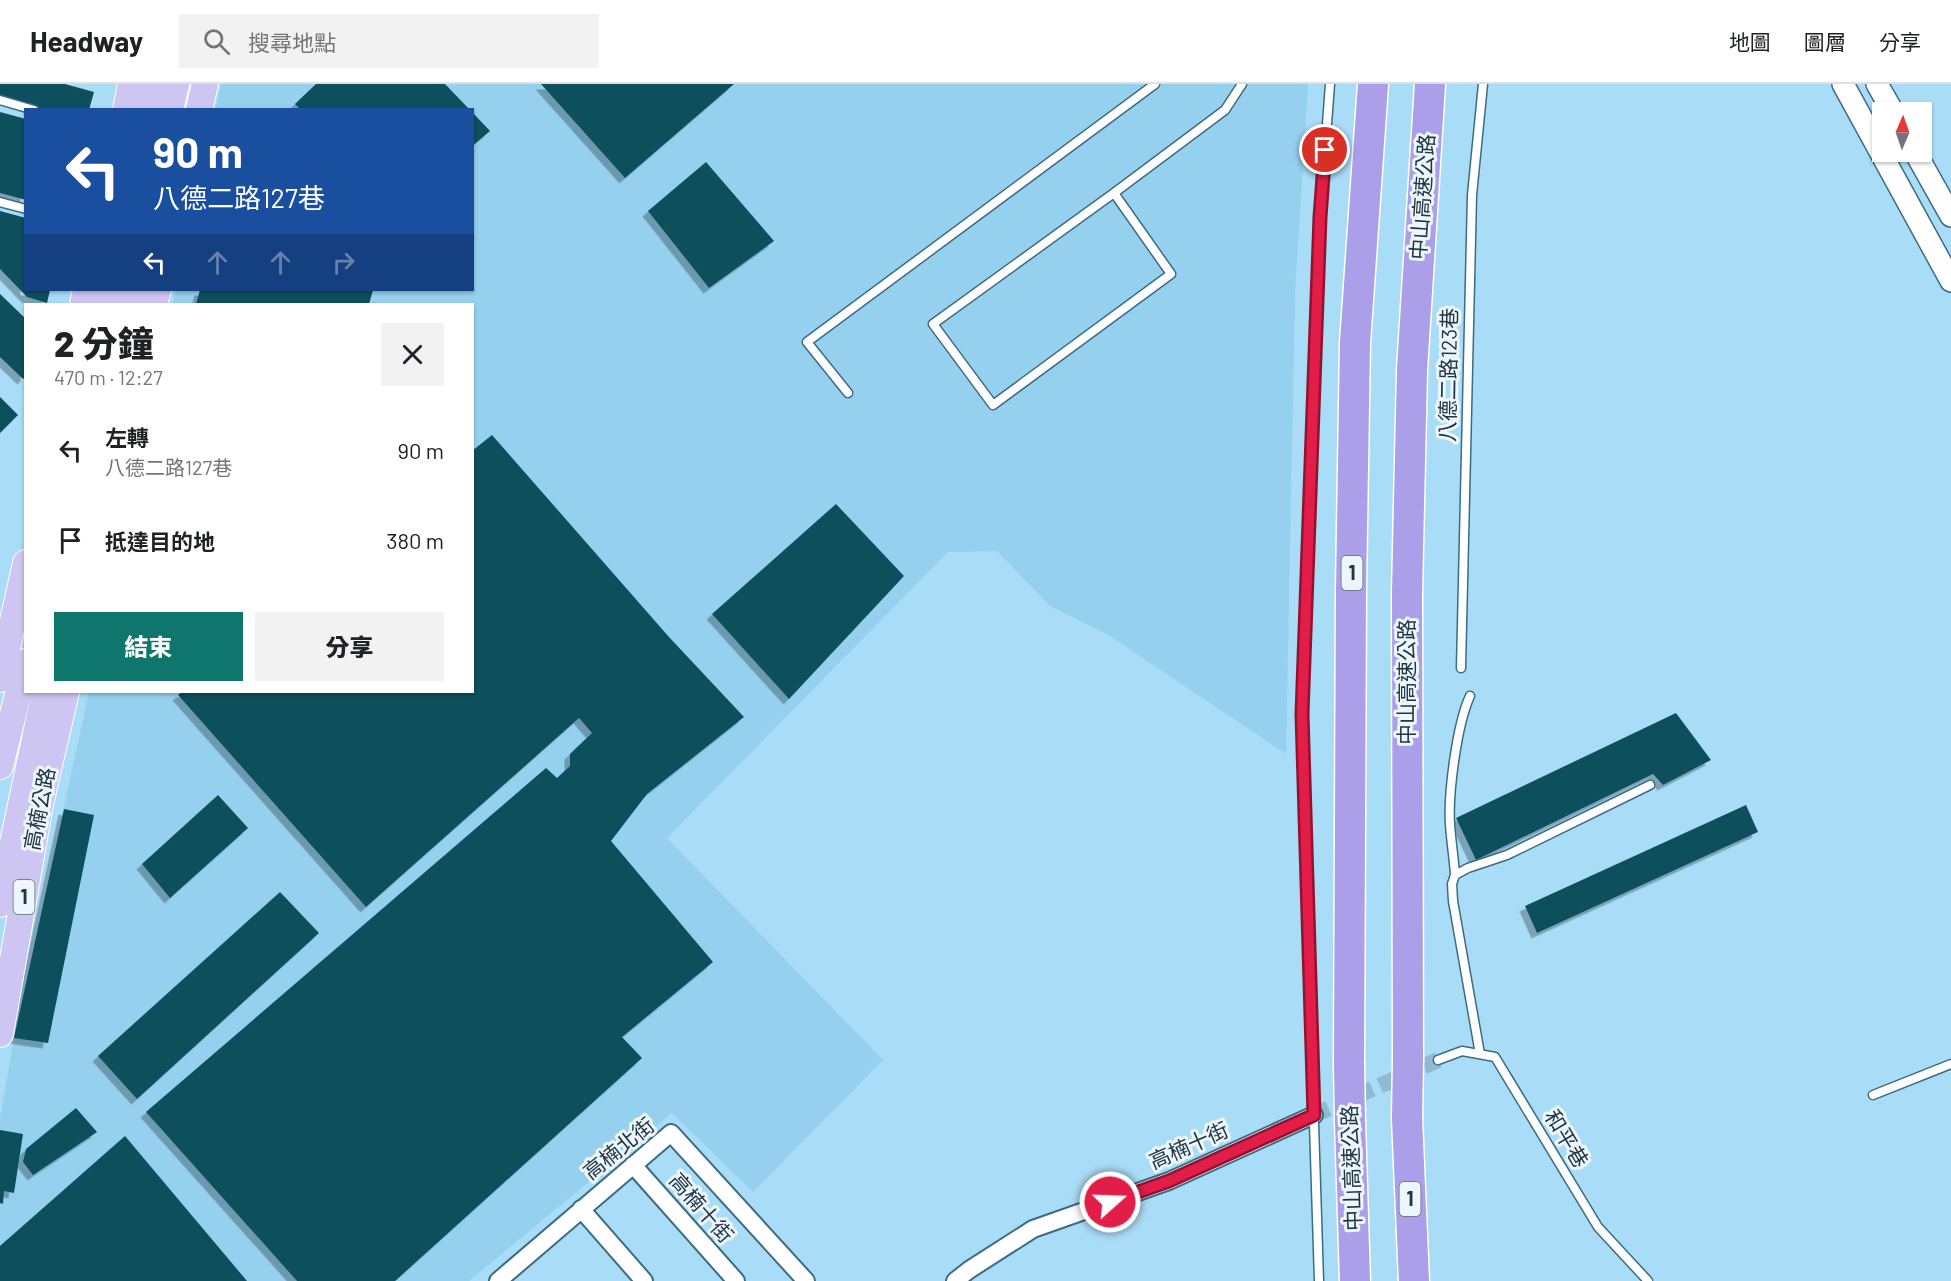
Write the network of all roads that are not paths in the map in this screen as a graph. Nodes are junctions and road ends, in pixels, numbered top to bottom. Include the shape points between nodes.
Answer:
1 (132, 84) edge
2 (150, 84) edge
3 (176, 84) edge
4 (205, 84) edge
5 (1155, 84) edge
6 (1242, 84) edge
7 (1330, 84) edge
8 (1372, 84) edge
9 (1431, 84) edge
10 (1483, 84) edge
11 (1843, 84) edge
12 (1877, 84) edge
13 (0, 100) edge
14 (1887, 102) edge
15 (27, 108) edge
16 (126, 108) edge
17 (145, 108) edge
18 (170, 108) edge
19 (199, 108) edge
20 (1921, 162) edge
21 (1114, 193) junction
22 (0, 202) edge
23 (24, 208) edge
24 (1951, 216) edge
25 (1951, 281) edge
26 (848, 393) dead end
27 (24, 572) edge
28 (1461, 668) dead end
29 (24, 669) edge
30 (0, 678) edge
31 (45, 693) edge
32 (66, 693) edge
33 (1470, 696) dead end
34 (4, 736) edge
35 (37, 759) junction
36 (0, 766) edge
37 (1650, 785) dead end
38 (1455, 875) junction
39 (0, 904) edge
40 (0, 1034) edge
41 (1480, 1054) junction
42 (1438, 1060) tunnel mouth
43 (1951, 1064) edge
44 (1873, 1095) dead end
45 (1314, 1115) junction
46 (633, 1165) junction
47 (581, 1209) junction
48 (498, 1281) edge
49 (644, 1281) edge
50 (736, 1281) edge
51 (806, 1281) edge
52 (955, 1281) edge
53 (1319, 1281) edge
54 (1355, 1281) edge
55 (1414, 1281) edge
56 (1648, 1281) edge

1 - 16 main road
2 - 17 main road
3 - 18 main road
4 - 19 main road
5 - 26 lane via 807,342
6 - 21 lane via 1226,110
7 - 45 lane via 1320,217 1302,714
8 - 54 highway, 中山高速公路 / 1, bridge via 1355,355 1351,601 1349,1063
9 - 55 highway, 中山高速公路 / 1, bridge via 1412,393 1407,593 1407,1118
10 - 28 lane, 八德二路123巷 via 1472,195
11 - 25 street
12 - 14 street
13 - 15 lane
20 - 24 street
21 - 21 lane via 933,324 993,405 1171,274
22 - 23 lane
27 - 30 main road
29 - 34 main road
31 - 35 main road, 高楠公路 / 1
32 - 35 main road, 高楠公路 / 1
33 - 38 lane via 1464,709 1451,801
34 - 35 street
34 - 36 main road
35 - 36 street
35 - 39 main road, 高楠公路 / 1
35 - 40 main road, 高楠公路 / 1 via 40,804
37 - 38 lane via 1507,855
38 - 41 lane via 1453,901
41 - 42 lane via 1462,1050
41 - 56 lane, 和平巷 via 1495,1057 1598,1227
43 - 44 lane
45 - 52 street, 高楠十街 via 1169,1181 1033,1229
45 - 53 lane
46 - 47 street, 高楠北街
46 - 50 street, 高楠十街
46 - 51 street, 高楠北街 via 671,1133
47 - 48 street, 高楠北街
47 - 49 street

